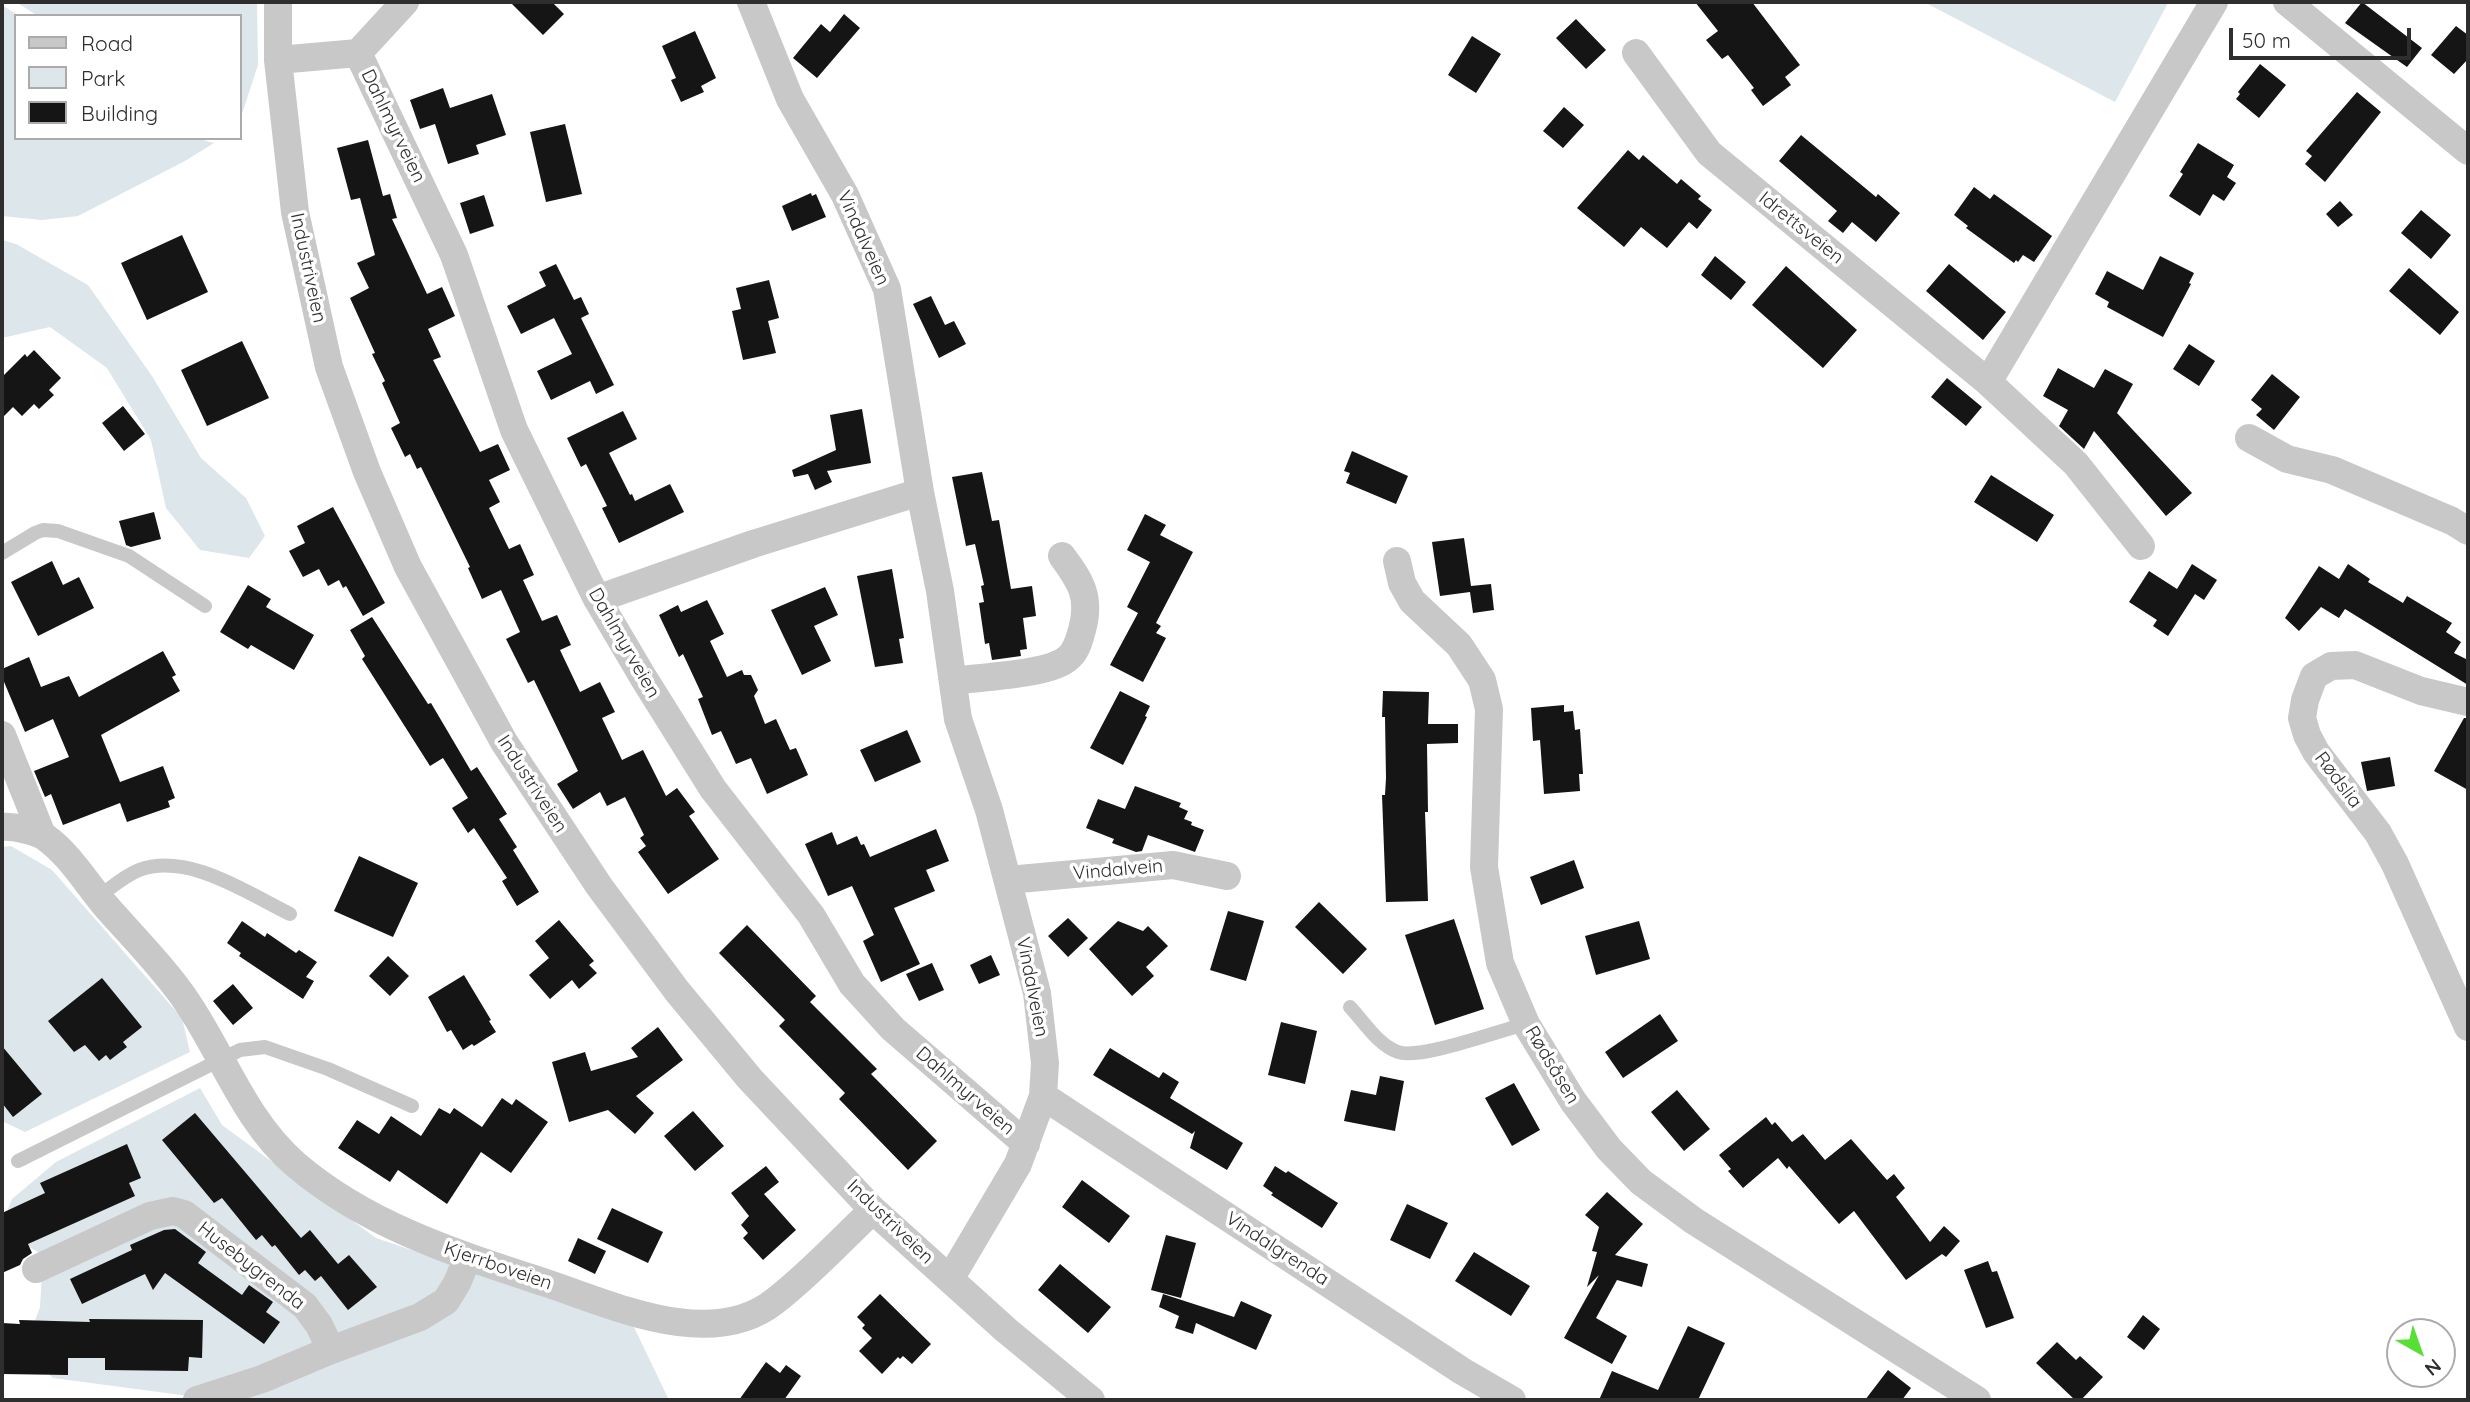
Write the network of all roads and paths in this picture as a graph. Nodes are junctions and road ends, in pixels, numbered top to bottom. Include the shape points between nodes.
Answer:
1 (278, 2) edge
2 (405, 2) edge
3 (751, 2) edge
4 (2214, 2) edge
5 (2287, 2) edge
6 (358, 53) junction
7 (1636, 53) dead end
8 (278, 60) junction
9 (2468, 151) edge
10 (1988, 382) junction
11 (2249, 438) dead end
12 (920, 492) junction
13 (2468, 531) edge
14 (2141, 546) dead end
15 (2, 553) edge
16 (1062, 556) dead end
17 (1397, 561) dead end
18 (597, 599) junction
19 (205, 606) dead end
20 (953, 681) junction
21 (2468, 702) edge
22 (2, 735) edge
23 (2, 827) edge
24 (42, 835) junction
25 (1227, 876) dead end
26 (1008, 880) junction
27 (98, 897) junction
28 (290, 914) dead end
29 (1350, 1007) dead end
30 (1526, 1024) junction
31 (2468, 1027) edge
32 (222, 1060) junction
33 (1042, 1096) junction
34 (412, 1106) dead end
35 (1026, 1144) junction
36 (18, 1161) dead end
37 (873, 1210) junction
38 (468, 1257) junction
39 (36, 1269) dead end
40 (950, 1279) junction
41 (331, 1350) junction
42 (197, 1400) edge
43 (1091, 1400) edge
44 (1512, 1400) edge
45 (1977, 1400) edge

1 - 8 street, Industriveien
2 - 6 street
3 - 12 street, Vindalveien via 790,99 845,195 887,289
4 - 10 street
5 - 9 street
6 - 8 street
6 - 18 street, Dahlmyrveien via 454,255 514,430
7 - 10 street, Idrettsveien via 1709,153
8 - 37 street, Industriveien via 295,212 329,368 408,567 504,742 598,886 677,992 750,1079
10 - 14 street, Idrettsveien via 2076,464
11 - 13 street via 2287,460 2332,470
12 - 18 street
12 - 20 street, Vindalveien
15 - 19 lane via 34,533 58,531 129,555
16 - 20 street via 1083,587 1086,607 1079,642 1068,659 1045,669
17 - 30 street, Rødsåsen via 1412,601 1459,645 1482,680 1489,709 1483,867 1500,963
18 - 35 street, Dahlmyrveien via 713,789 811,915 852,984 893,1029
20 - 26 street, Vindalveien via 958,719
21 - 31 street, Rødslia via 2421,691 2355,665 2331,666 2315,676 2302,718 2316,752 2378,833 2395,864
22 - 24 street
23 - 24 street
24 - 27 street via 67,857
25 - 26 street, Vindalvein via 1173,865
26 - 33 street, Vindalveien via 1037,993 1045,1063
27 - 28 lane via 132,873 169,865 196,869
27 - 32 street, Kjerrboveien via 186,1001
29 - 30 lane via 1383,1043 1405,1054
30 - 45 street, Rødsåsen via 1573,1101 1641,1182 1694,1221
32 - 34 lane via 240,1050 265,1047
32 - 36 lane
32 - 38 street, Kjerrboveien via 250,1111 274,1142 330,1192 381,1222
33 - 35 street, Vindalveien
33 - 44 street, Vindalgrenda
35 - 40 street, Vindalveien
37 - 38 street, Kjerrboveien via 774,1302 748,1317 719,1324 660,1320
37 - 40 street, Industriveien
38 - 41 street via 446,1301 421,1317
39 - 41 street, Husebygrenda via 150,1216 184,1214 305,1306
40 - 43 street, Industriveien
41 - 42 street

